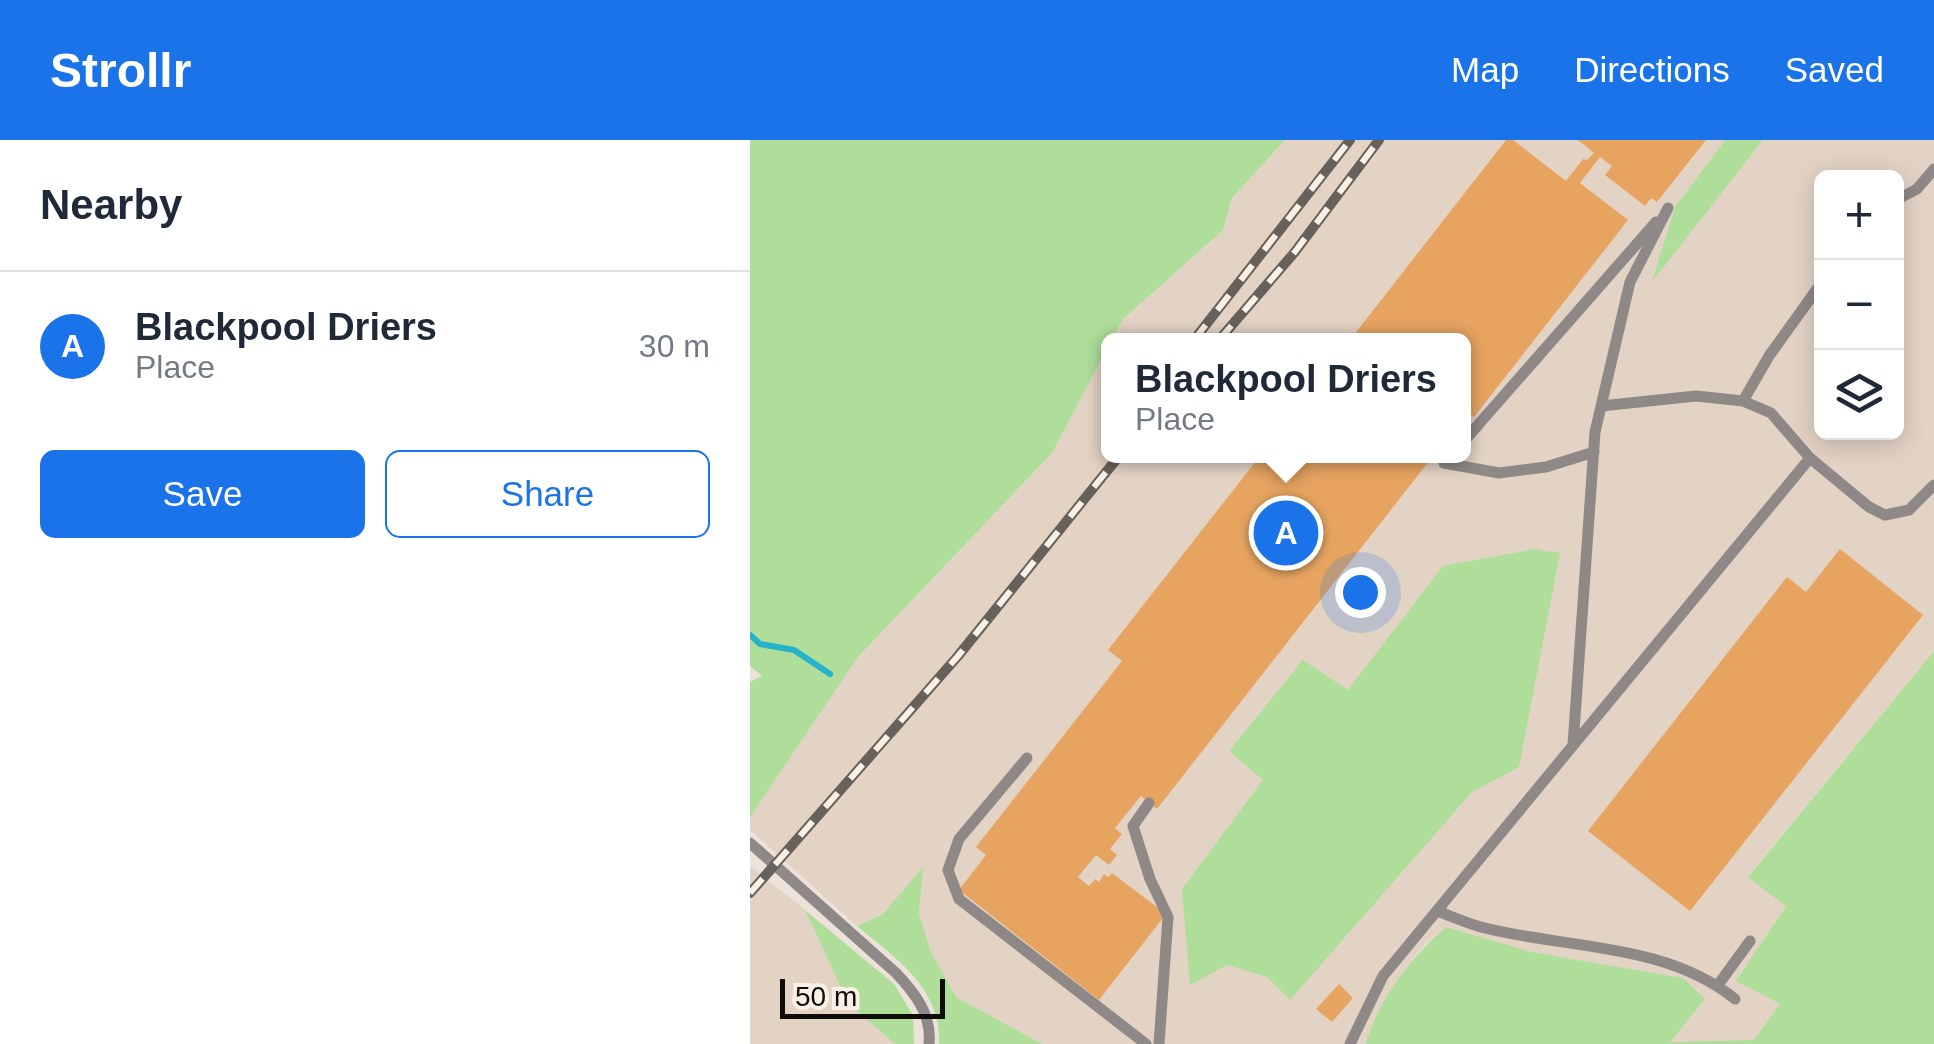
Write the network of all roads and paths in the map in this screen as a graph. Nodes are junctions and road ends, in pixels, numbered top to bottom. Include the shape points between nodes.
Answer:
1 (1934, 169) edge
2 (1904, 196) edge
3 (1814, 293) edge
4 (1743, 401) junction
5 (1601, 406) junction
6 (1471, 432) edge
7 (1594, 452) junction
8 (1810, 458) junction
9 (1444, 463) edge
10 (1934, 485) edge
11 (1574, 745) junction
12 (1027, 758) dead end
13 (1149, 803) dead end
14 (750, 843) edge
15 (1437, 911) junction
16 (1750, 941) dead end
17 (1718, 985) junction
18 (1735, 999) dead end
19 (929, 1044) edge
20 (1146, 1044) edge
21 (1160, 1044) edge
22 (1350, 1044) edge

1 - 2 lane
3 - 4 lane
4 - 5 lane via 1696,396
4 - 8 lane via 1771,413
5 - 6 lane via 1630,282 1668,208
5 - 7 lane
7 - 9 lane via 1499,473
7 - 11 lane
8 - 10 lane via 1885,515 1909,510
8 - 11 lane
11 - 15 lane
12 - 20 lane via 959,839 948,870 959,900
13 - 21 lane via 1133,826 1168,917
14 - 19 lane via 916,994
15 - 17 lane via 1480,927 1644,958
15 - 22 lane via 1383,976
16 - 17 lane
17 - 18 lane

